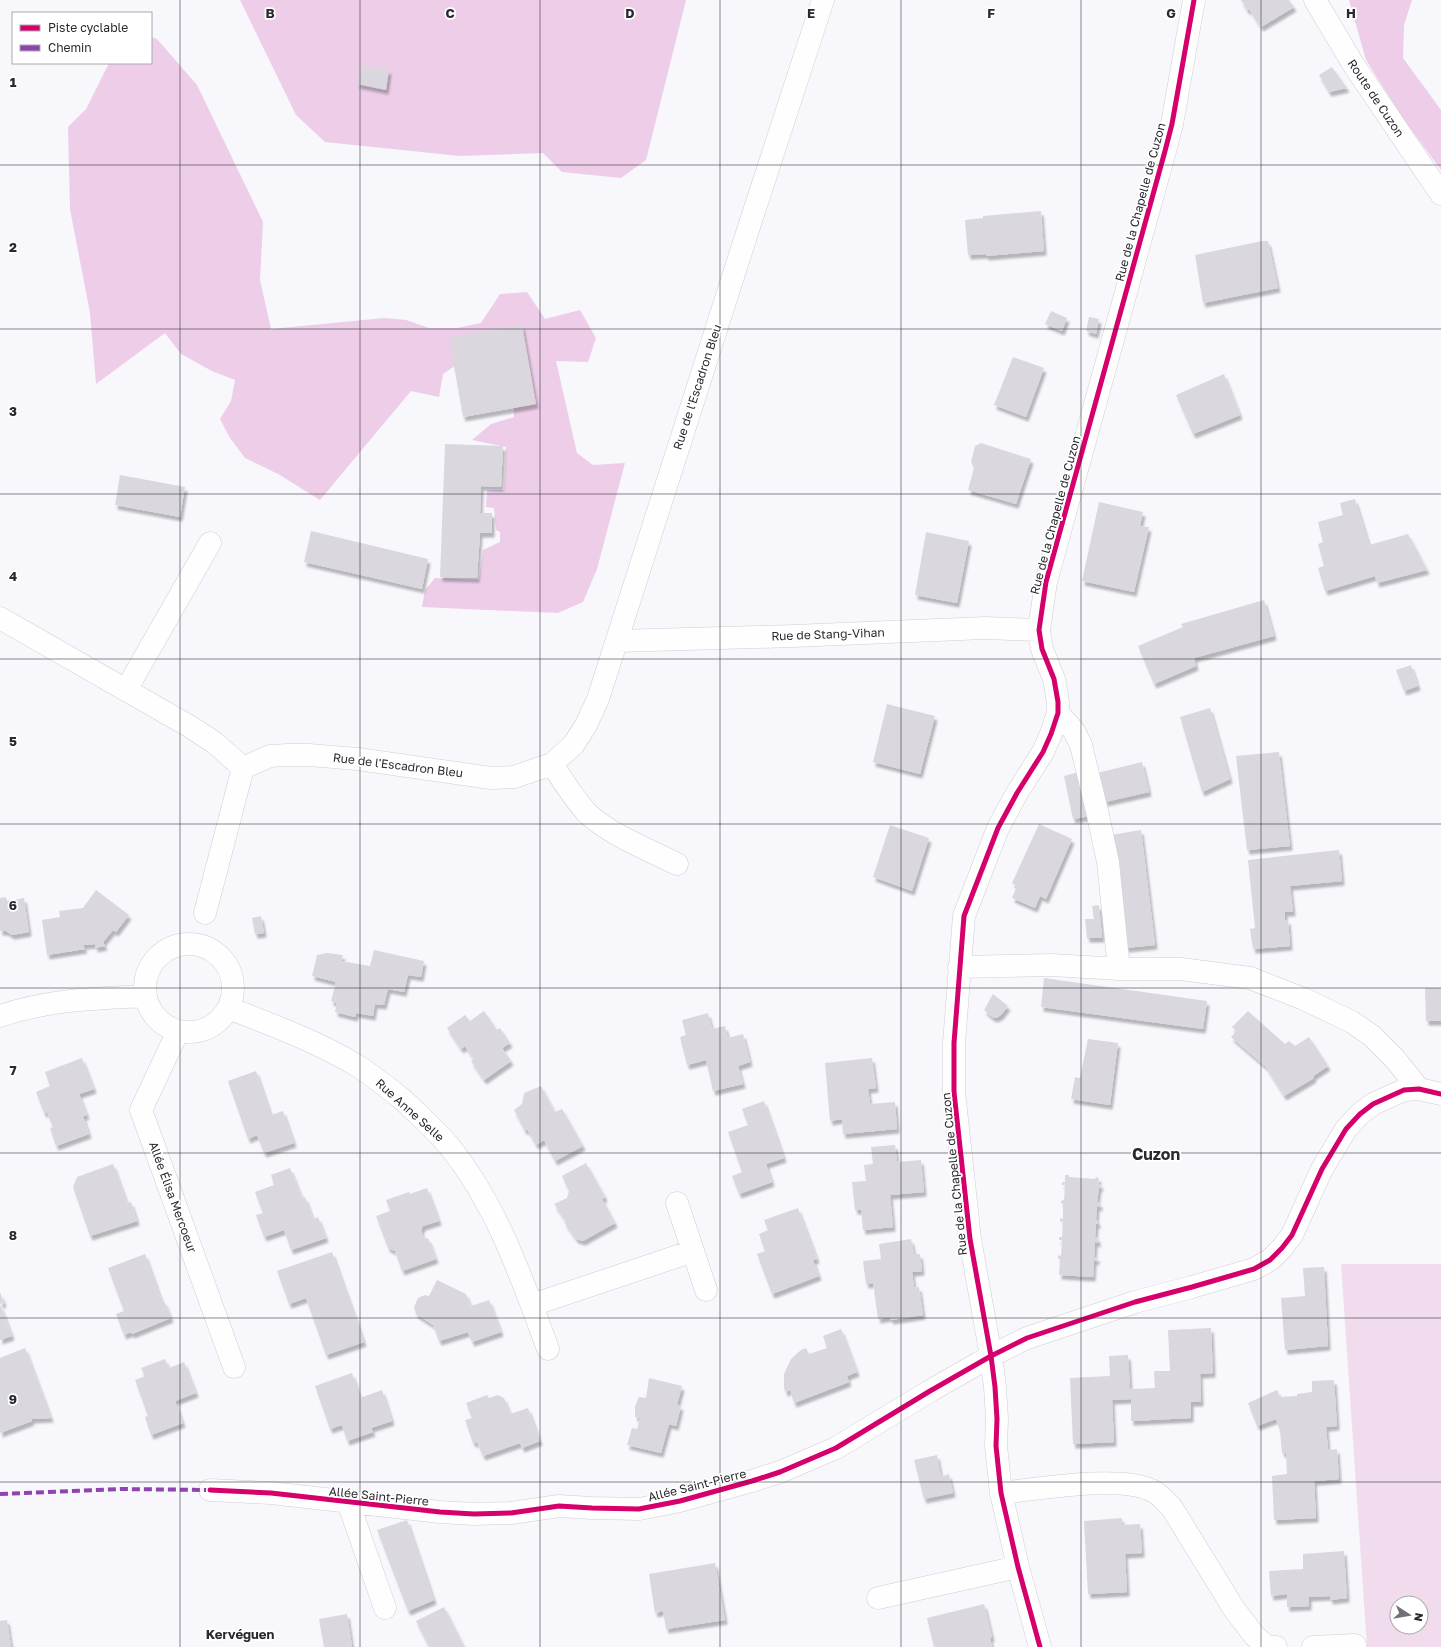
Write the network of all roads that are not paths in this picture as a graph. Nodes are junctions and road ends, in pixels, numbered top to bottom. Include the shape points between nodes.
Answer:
1 (823, 0) edge
2 (1194, 0) edge
3 (1315, 0) edge
4 (1441, 194) edge
5 (210, 543) dead end
6 (0, 618) edge
7 (1038, 630) junction
8 (617, 640) junction
9 (126, 690) junction
10 (1058, 713) junction
11 (552, 764) junction
12 (243, 768) junction
13 (677, 864) dead end
14 (205, 913) dead end
15 (959, 967) junction
16 (1119, 969) junction
17 (146, 996) junction
18 (229, 1008) junction
19 (0, 1016) edge
20 (178, 1031) junction
21 (1419, 1089) junction
22 (1441, 1094) edge
23 (677, 1203) dead end
24 (693, 1251) junction
25 (706, 1290) dead end
26 (532, 1305) junction
27 (548, 1349) dead end
28 (991, 1356) junction
29 (234, 1367) dead end
30 (210, 1490) dead end
31 (1001, 1493) junction
32 (348, 1502) junction
33 (1018, 1566) junction
34 (878, 1598) dead end
35 (385, 1608) dead end
36 (1355, 1645) dead end
37 (1040, 1647) edge
38 (1276, 1647) edge
39 (1313, 1647) edge

1 - 8 street, Rue de l'Escadron Bleu
2 - 7 street, Rue de la Chapelle de Cuzon via 1172,124 1046,582
3 - 4 street, Route de Cuzon via 1353,64
5 - 9 street
6 - 9 street
7 - 8 street, Rue de Stang-Vihan via 985,628
7 - 10 street, Rue de la Chapelle de Cuzon via 1042,650 1054,679
8 - 11 street, Rue de l'Escadron Bleu via 598,699 586,725 574,744
9 - 12 street via 215,743
10 - 15 street, Rue de la Chapelle de Cuzon via 1043,752 1001,822 982,867 964,916
10 - 16 street via 1074,731 1081,745 1097,811 1108,862
11 - 12 street, Rue de l'Escadron Bleu via 514,777 491,778 358,759 302,755 270,756
11 - 13 street via 570,792 589,814 622,836
12 - 14 street
15 - 16 street via 1052,965
15 - 28 street, Rue de la Chapelle de Cuzon via 954,1092 970,1239
16 - 21 street via 1181,969 1250,978 1269,985 1352,1022 1372,1036
17 - 18 street via 145,980 157,956 181,944 197,944 208,947 220,955 229,967 233,980 233,994
17 - 19 street via 69,1000 32,1006
17 - 20 street via 156,1018
18 - 20 street via 222,1018 202,1030
18 - 26 street, Rue Anne Selle via 290,1031 357,1065 384,1084 430,1126 449,1146 474,1180 501,1230
20 - 29 street, Allée Élisa Mercoeur via 141,1110
21 - 22 street
21 - 28 street via 1404,1090 1372,1104 1346,1129 1322,1169 1292,1235 1270,1260 1254,1269 1135,1302 1027,1338
23 - 24 street
24 - 25 street
24 - 26 street
26 - 27 street, Rue Anne Selle
28 - 31 street, Rue de la Chapelle de Cuzon
28 - 32 street, Allée Saint-Pierre via 836,1448 766,1477 680,1501 639,1509 559,1506 511,1513 474,1514
30 - 32 street, Allée Saint-Pierre via 271,1493
31 - 33 street, Rue de la Chapelle de Cuzon
31 - 38 street via 1120,1483 1152,1490 1172,1508 1234,1609 1254,1635 1266,1646
32 - 35 street, Allée Saint-Pierre
33 - 34 street
33 - 37 street, Rue de la Chapelle de Cuzon
36 - 39 street

